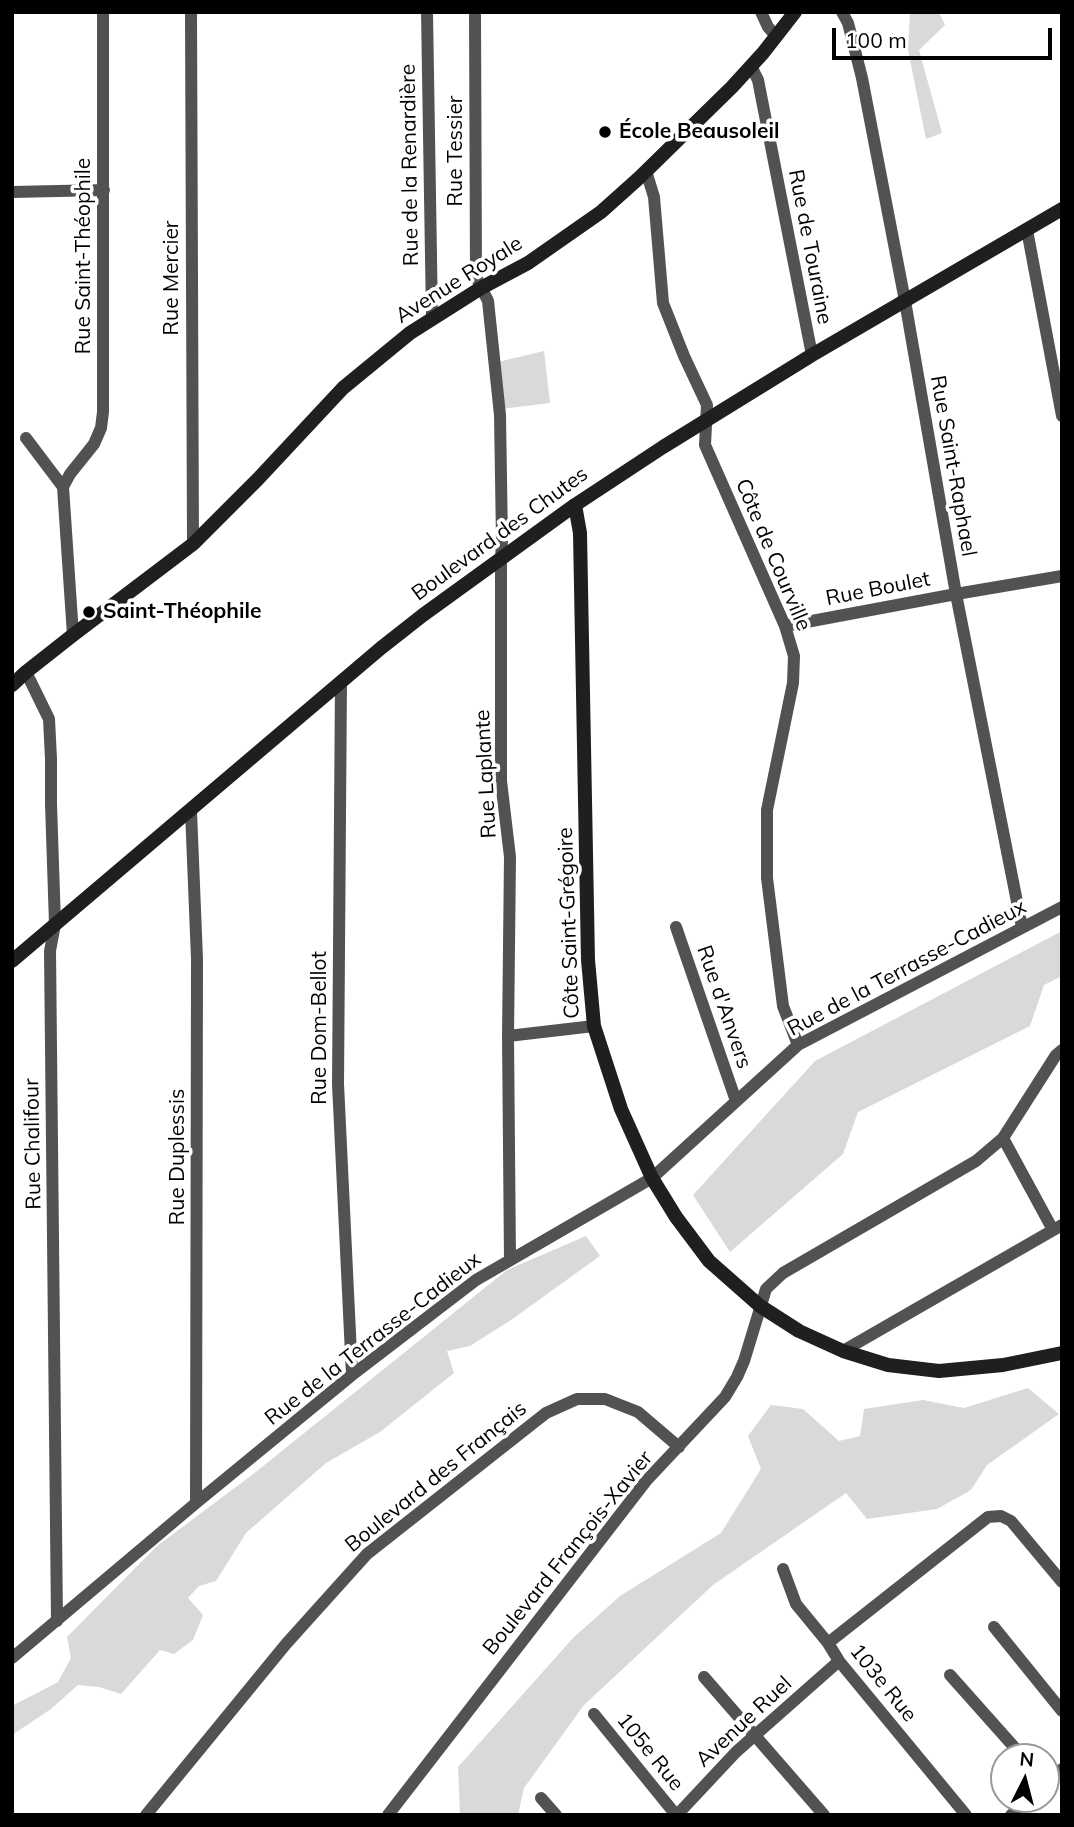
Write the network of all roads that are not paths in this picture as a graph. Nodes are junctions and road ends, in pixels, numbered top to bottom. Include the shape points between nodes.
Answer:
1 (103, 12) edge
2 (191, 12) edge
3 (427, 12) edge
4 (475, 12) edge
5 (761, 12) edge
6 (795, 12) edge
7 (842, 12) edge
8 (776, 36) junction
9 (751, 66) junction
10 (646, 171) junction
11 (104, 190) junction
12 (12, 192) edge
13 (1062, 209) edge
14 (1027, 230) junction
15 (481, 288) junction
16 (905, 301) junction
17 (432, 318) junction
18 (812, 355) junction
19 (1062, 416) edge
20 (706, 420) junction
21 (26, 438) dead end
22 (63, 487) junction
23 (575, 505) junction
24 (193, 544) junction
25 (501, 559) junction
26 (1062, 576) edge
27 (956, 594) junction
28 (785, 626) junction
29 (72, 635) junction
30 (26, 672) junction
31 (341, 681) junction
32 (12, 685) edge
33 (191, 811) junction
34 (1062, 907) edge
35 (55, 925) junction
36 (676, 927) dead end
37 (1022, 927) junction
38 (12, 961) edge
39 (594, 1026) junction
40 (508, 1036) junction
41 (798, 1045) junction
42 (1060, 1055) edge
43 (736, 1101) junction
44 (1003, 1138) junction
45 (652, 1178) junction
46 (1057, 1227) edge
47 (510, 1260) junction
48 (760, 1306) junction
49 (843, 1351) junction
50 (1062, 1353) edge
51 (352, 1375) junction
52 (678, 1447) junction
53 (196, 1503) junction
54 (783, 1569) dead end
55 (1062, 1582) edge
56 (57, 1620) junction
57 (994, 1627) dead end
58 (828, 1643) junction
59 (12, 1658) edge
60 (839, 1661) junction
61 (950, 1675) dead end
62 (704, 1678) dead end
63 (1062, 1711) edge
64 (594, 1714) dead end
65 (756, 1735) junction
66 (1011, 1743) edge
67 (541, 1798) dead end
68 (146, 1815) edge
69 (388, 1815) edge
70 (556, 1815) edge
71 (677, 1815) edge
72 (824, 1815) edge
73 (965, 1815) edge

1 - 11 street, Rue Saint-Théophile
2 - 24 street, Rue Mercier
3 - 17 street, Rue de la Renardière
4 - 15 street, Rue Tessier via 476,276
5 - 8 street
6 - 8 street, Avenue Royale
7 - 16 street, Rue Saint-Raphael via 862,78
8 - 9 street, Avenue Royale
9 - 10 street, Avenue Royale
9 - 18 street, Rue de Touraine via 758,80
10 - 15 street, Avenue Royale via 601,212 528,263
10 - 20 street, Côte de Courville via 654,197 663,303 707,405
11 - 12 street
11 - 22 street, Rue Saint-Théophile via 101,428
13 - 14 street, Boulevard des Chutes
14 - 16 street, Boulevard des Chutes
14 - 19 street
15 - 17 street, Avenue Royale
15 - 25 street, Rue Laplante via 488,301 500,415
16 - 18 street, Boulevard des Chutes
16 - 27 street, Rue Saint-Raphael
17 - 24 street, Avenue Royale via 343,388
18 - 20 street, Boulevard des Chutes
20 - 23 street, Boulevard des Chutes
20 - 28 street, Côte de Courville via 705,445
21 - 22 street
22 - 29 street
23 - 25 street, Boulevard des Chutes
23 - 39 street, Côte Saint-Grégoire via 580,533 588,960
24 - 29 street, Avenue Royale
25 - 31 street, Boulevard des Chutes
25 - 40 street, Rue Laplante via 501,781 510,857
26 - 27 street, Rue Boulet
27 - 28 street, Rue Boulet
27 - 37 street, Rue Saint-Raphael
28 - 41 street, Côte de Courville via 794,656 793,683 767,810 767,878 783,1006
29 - 30 street, Avenue Royale
30 - 32 street, Avenue Royale
30 - 35 street, Rue Chalifour via 49,719
31 - 33 street, Boulevard des Chutes
31 - 51 street, Rue Dom-Bellot via 338,1084
33 - 35 street, Boulevard des Chutes
33 - 53 street, Rue Duplessis via 197,959
34 - 37 street, Rue de la Terrasse-Cadieux
35 - 38 street, Boulevard des Chutes
35 - 56 street, Rue Chalifour via 50,951
36 - 43 street, Rue d'Anvers
37 - 41 street, Rue de la Terrasse-Cadieux
39 - 40 street
39 - 45 street, Côte Saint-Grégoire via 621,1109
40 - 47 street, Rue Laplante
41 - 43 street, Rue de la Terrasse-Cadieux
42 - 44 street, Boulevard François-Xavier
43 - 45 street, Rue de la Terrasse-Cadieux
44 - 46 street
44 - 48 street, Boulevard François-Xavier via 976,1161 783,1273 766,1289
45 - 47 street, Rue de la Terrasse-Cadieux
45 - 48 street, Côte Saint-Grégoire via 709,1261
46 - 49 street
47 - 51 street, Rue de la Terrasse-Cadieux via 476,1280
48 - 49 street, Côte Saint-Grégoire
48 - 52 street, Boulevard François-Xavier via 737,1377 725,1397
49 - 50 street, Côte Saint-Grégoire via 888,1365 939,1371
51 - 53 street, Rue de la Terrasse-Cadieux
52 - 68 street, Boulevard des Français via 638,1412 605,1399 577,1399 546,1413 366,1554
52 - 69 street, Boulevard François-Xavier via 646,1481
53 - 56 street, Rue de la Terrasse-Cadieux
54 - 58 street, 103e Rue via 796,1604
55 - 58 street via 1011,1521 988,1517
56 - 59 street, Rue de la Terrasse-Cadieux
57 - 63 street
58 - 60 street, 103e Rue
60 - 65 street, Avenue Ruel
60 - 73 street, 103e Rue
61 - 66 street
62 - 65 street
64 - 71 street, 105e Rue
65 - 71 street, Avenue Ruel
65 - 72 street
67 - 70 street

